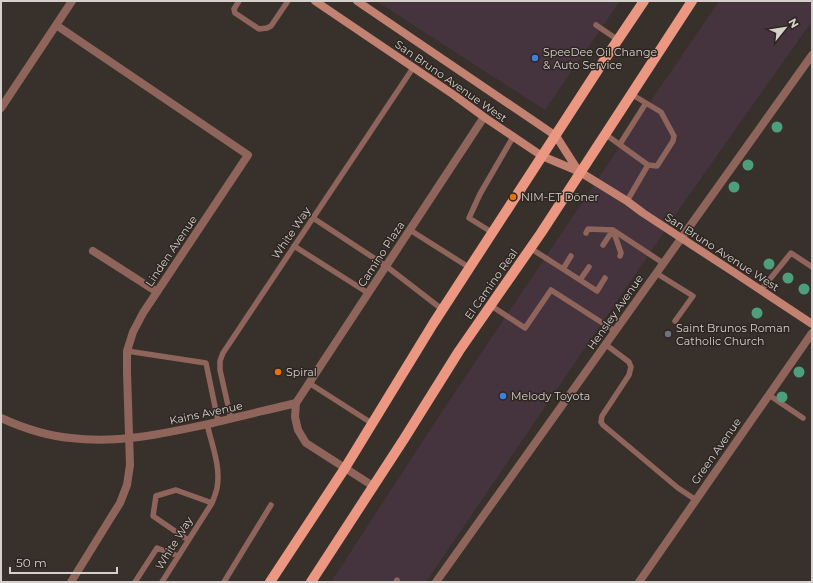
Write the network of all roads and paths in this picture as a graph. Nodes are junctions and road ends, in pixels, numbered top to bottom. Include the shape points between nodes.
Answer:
1 (72, 1) edge
2 (239, 1) edge
3 (288, 1) edge
4 (315, 1) edge
5 (357, 1) edge
6 (644, 1) edge
7 (692, 1) edge
8 (56, 25) junction
9 (596, 25) dead end
10 (618, 40) junction
11 (812, 55) edge
12 (413, 68) junction
13 (631, 94) junction
14 (646, 103) junction
15 (1, 108) edge
16 (484, 117) junction
17 (605, 134) junction
18 (556, 136) junction
19 (513, 137) junction
20 (620, 144) junction
21 (542, 156) junction
22 (648, 165) junction
23 (580, 172) junction
24 (627, 201) junction
25 (313, 218) junction
26 (410, 230) junction
27 (613, 230) junction
28 (493, 233) junction
29 (586, 233) dead end
30 (681, 238) junction
31 (603, 245) dead end
32 (294, 246) junction
33 (530, 248) junction
34 (93, 251) dead end
35 (571, 256) dead end
36 (620, 256) dead end
37 (663, 263) junction
38 (386, 266) junction
39 (588, 267) dead end
40 (812, 267) edge
41 (470, 268) junction
42 (563, 269) junction
43 (656, 273) junction
44 (605, 278) dead end
45 (580, 280) junction
46 (761, 290) junction
47 (157, 292) junction
48 (368, 293) junction
49 (490, 305) junction
50 (443, 310) junction
51 (675, 321) dead end
52 (812, 324) edge
53 (615, 331) junction
54 (812, 333) edge
55 (605, 344) junction
56 (128, 351) junction
57 (309, 383) junction
58 (769, 395) junction
59 (296, 403) junction
60 (1, 418) edge
61 (803, 418) dead end
62 (231, 419) junction
63 (218, 421) junction
64 (207, 424) junction
65 (373, 424) junction
66 (129, 438) junction
67 (345, 468) junction
68 (373, 486) junction
69 (696, 500) junction
70 (212, 503) junction
71 (271, 505) dead end
72 (188, 540) junction
73 (178, 556) junction
74 (71, 582) edge
75 (135, 582) edge
76 (162, 582) edge
77 (224, 582) edge
78 (270, 582) edge
79 (312, 582) edge
80 (436, 582) edge
81 (639, 582) edge

1 - 8 street
2 - 3 lane via 234,9 235,13 259,29 271,26
4 - 12 main road, San Bruno Avenue West
5 - 18 main road, San Bruno Avenue West
6 - 10 main road
7 - 13 main road, El Camino Real
8 - 15 street
8 - 47 street, Linden Avenue via 248,154
9 - 10 lane
10 - 18 main road
11 - 30 street, Hensley Avenue
12 - 16 main road, San Bruno Avenue West
12 - 25 lane, White Way
13 - 14 lane
13 - 17 main road, El Camino Real
14 - 20 lane
14 - 22 lane via 661,112 674,136 674,141 657,166
16 - 19 main road, San Bruno Avenue West
16 - 26 street, Camino Plaza
17 - 20 lane
17 - 23 main road, El Camino Real
18 - 21 main road
18 - 23 main road, San Bruno Avenue West
19 - 21 main road, San Bruno Avenue West
19 - 28 lane via 469,218
20 - 22 lane
21 - 23 main road, San Bruno Avenue West
21 - 28 main road
22 - 24 lane
23 - 24 main road, San Bruno Avenue West
23 - 33 main road, El Camino Real
24 - 30 main road, San Bruno Avenue West
25 - 32 lane, White Way
25 - 38 lane
26 - 38 street, Camino Plaza
26 - 41 lane
27 - 29 lane via 588,229
27 - 31 lane
27 - 36 lane
27 - 37 lane
28 - 41 main road
30 - 37 street, Hensley Avenue
30 - 46 main road, San Bruno Avenue West
32 - 48 lane
32 - 62 lane, White Way via 220,361
33 - 42 lane
33 - 49 main road, El Camino Real
34 - 47 street
35 - 42 lane
37 - 43 street, Hensley Avenue
38 - 48 street, Camino Plaza
38 - 50 lane
39 - 45 lane
40 - 46 lane via 791,253
41 - 50 main road
42 - 45 lane
43 - 51 lane via 692,296
43 - 53 street, Hensley Avenue
44 - 45 lane via 598,291
46 - 52 main road, San Bruno Avenue West
47 - 56 street, Linden Avenue via 133,332
48 - 57 street, Camino Plaza
49 - 53 lane via 525,328 551,290
49 - 68 main road, El Camino Real
50 - 65 main road
53 - 55 street, Hensley Avenue
54 - 58 street, Green Avenue
55 - 69 lane via 629,362 631,367 629,375 602,416 603,426
55 - 80 street, Hensley Avenue
56 - 63 lane via 206,363
56 - 66 street, Linden Avenue
57 - 59 street, Camino Plaza
57 - 65 lane
58 - 61 lane
58 - 69 street, Green Avenue
59 - 62 street, Kains Avenue
59 - 67 street via 295,417 298,430 306,443
60 - 66 street, Kains Avenue via 44,433 71,438
62 - 63 street, Kains Avenue
63 - 64 street, Kains Avenue
64 - 66 street, Kains Avenue
64 - 70 lane, White Way via 218,468 217,490
65 - 67 main road
66 - 74 street, Linden Avenue via 130,465 127,485 120,503
67 - 68 street
67 - 78 main road
68 - 79 main road, El Camino Real
69 - 81 street, Green Avenue
70 - 72 lane, White Way
70 - 72 lane via 176,490 156,496 153,516
71 - 77 lane
72 - 73 lane, White Way
73 - 75 lane via 157,548
73 - 76 lane, White Way

